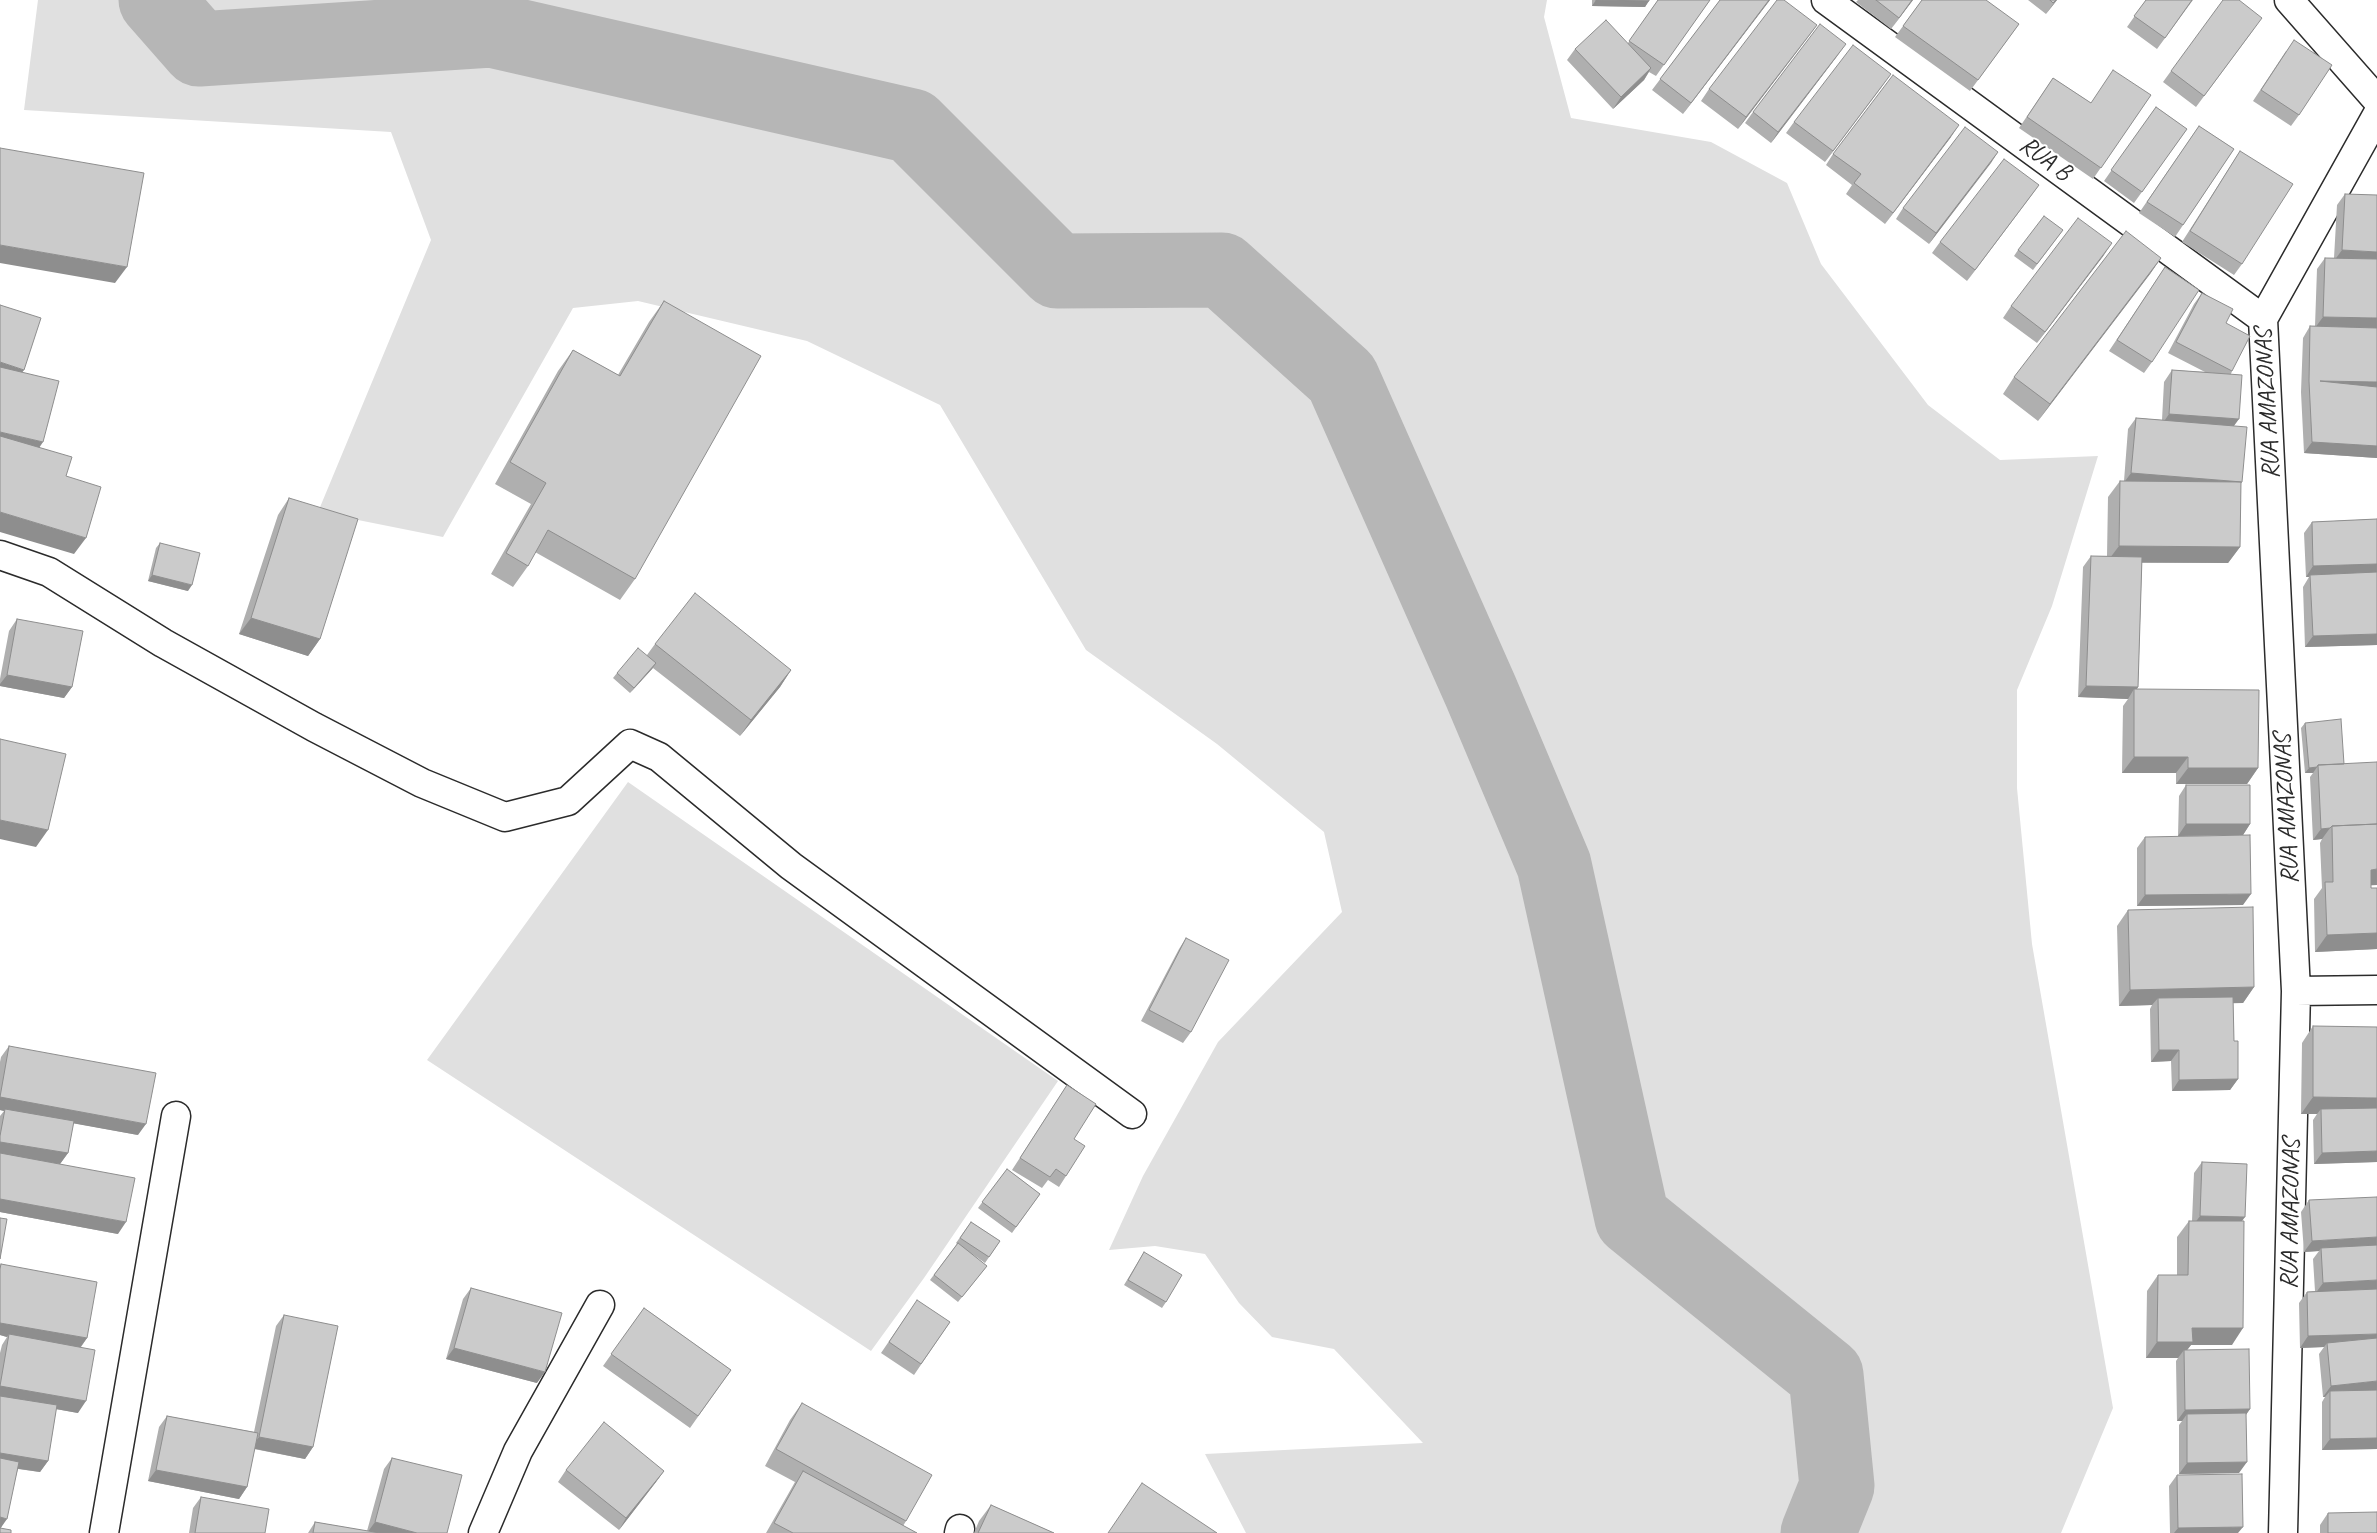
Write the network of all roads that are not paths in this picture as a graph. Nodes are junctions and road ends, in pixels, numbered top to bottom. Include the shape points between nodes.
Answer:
1 (1826, 0) edge
2 (2289, 0) edge
3 (2377, 100) edge
4 (2377, 115) edge
5 (2263, 319) junction
6 (0, 555) edge
7 (2377, 990) edge
8 (2296, 991) junction
9 (1132, 1114) dead end
10 (176, 1116) dead end
11 (600, 1305) dead end
12 (104, 1533) edge
13 (483, 1533) edge
14 (2283, 1533) edge

1 - 5 street, RUA B
2 - 3 street
4 - 5 street, RUA AMAZONAS
5 - 8 street, RUA AMAZONAS
6 - 9 street via 49,572 163,643 405,775 504,817 568,802 630,744 659,757 791,866
7 - 8 street
8 - 14 street, RUA AMAZONAS
10 - 12 street
11 - 13 street via 518,1452

